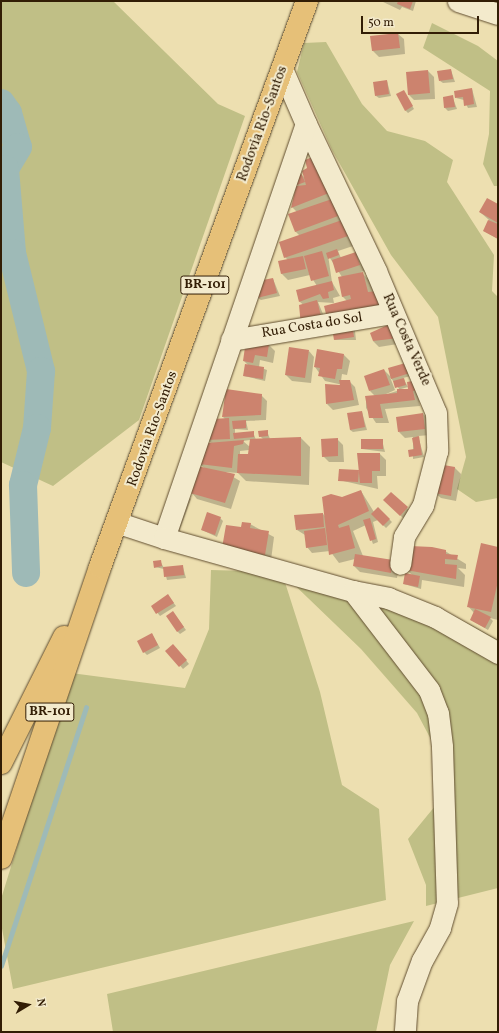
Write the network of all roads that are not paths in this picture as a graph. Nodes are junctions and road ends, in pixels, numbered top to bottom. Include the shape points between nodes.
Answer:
1 (307, 1) edge
2 (458, 1) edge
3 (498, 14) edge
4 (283, 71) junction
5 (306, 124) junction
6 (393, 313) junction
7 (231, 340) junction
8 (119, 523) junction
9 (164, 538) junction
10 (400, 564) dead end
11 (100, 567) junction
12 (353, 591) junction
13 (498, 653) edge
14 (3, 752) edge
15 (1, 858) edge
16 (405, 1032) edge

1 - 4 highway, Rodovia Rio-Santos / BR-101
2 - 3 street
4 - 5 street, Rua Costa Verde
4 - 8 highway, Rodovia Rio-Santos / BR-101
5 - 6 street, Rua Costa Verde
5 - 7 street
6 - 7 street, Rua Costa do Sol
6 - 10 street, Rua Costa Verde via 436,414 437,451 423,505 404,537
7 - 9 street
8 - 9 street
8 - 11 highway, Rodovia Rio-Santos / BR-101
9 - 12 street
11 - 14 highway
11 - 15 highway, Rodovia Rio-Santos / BR-101
12 - 13 street via 388,598 435,616
12 - 16 street via 429,690 438,713 442,747 447,903 440,928 422,960 406,1001

